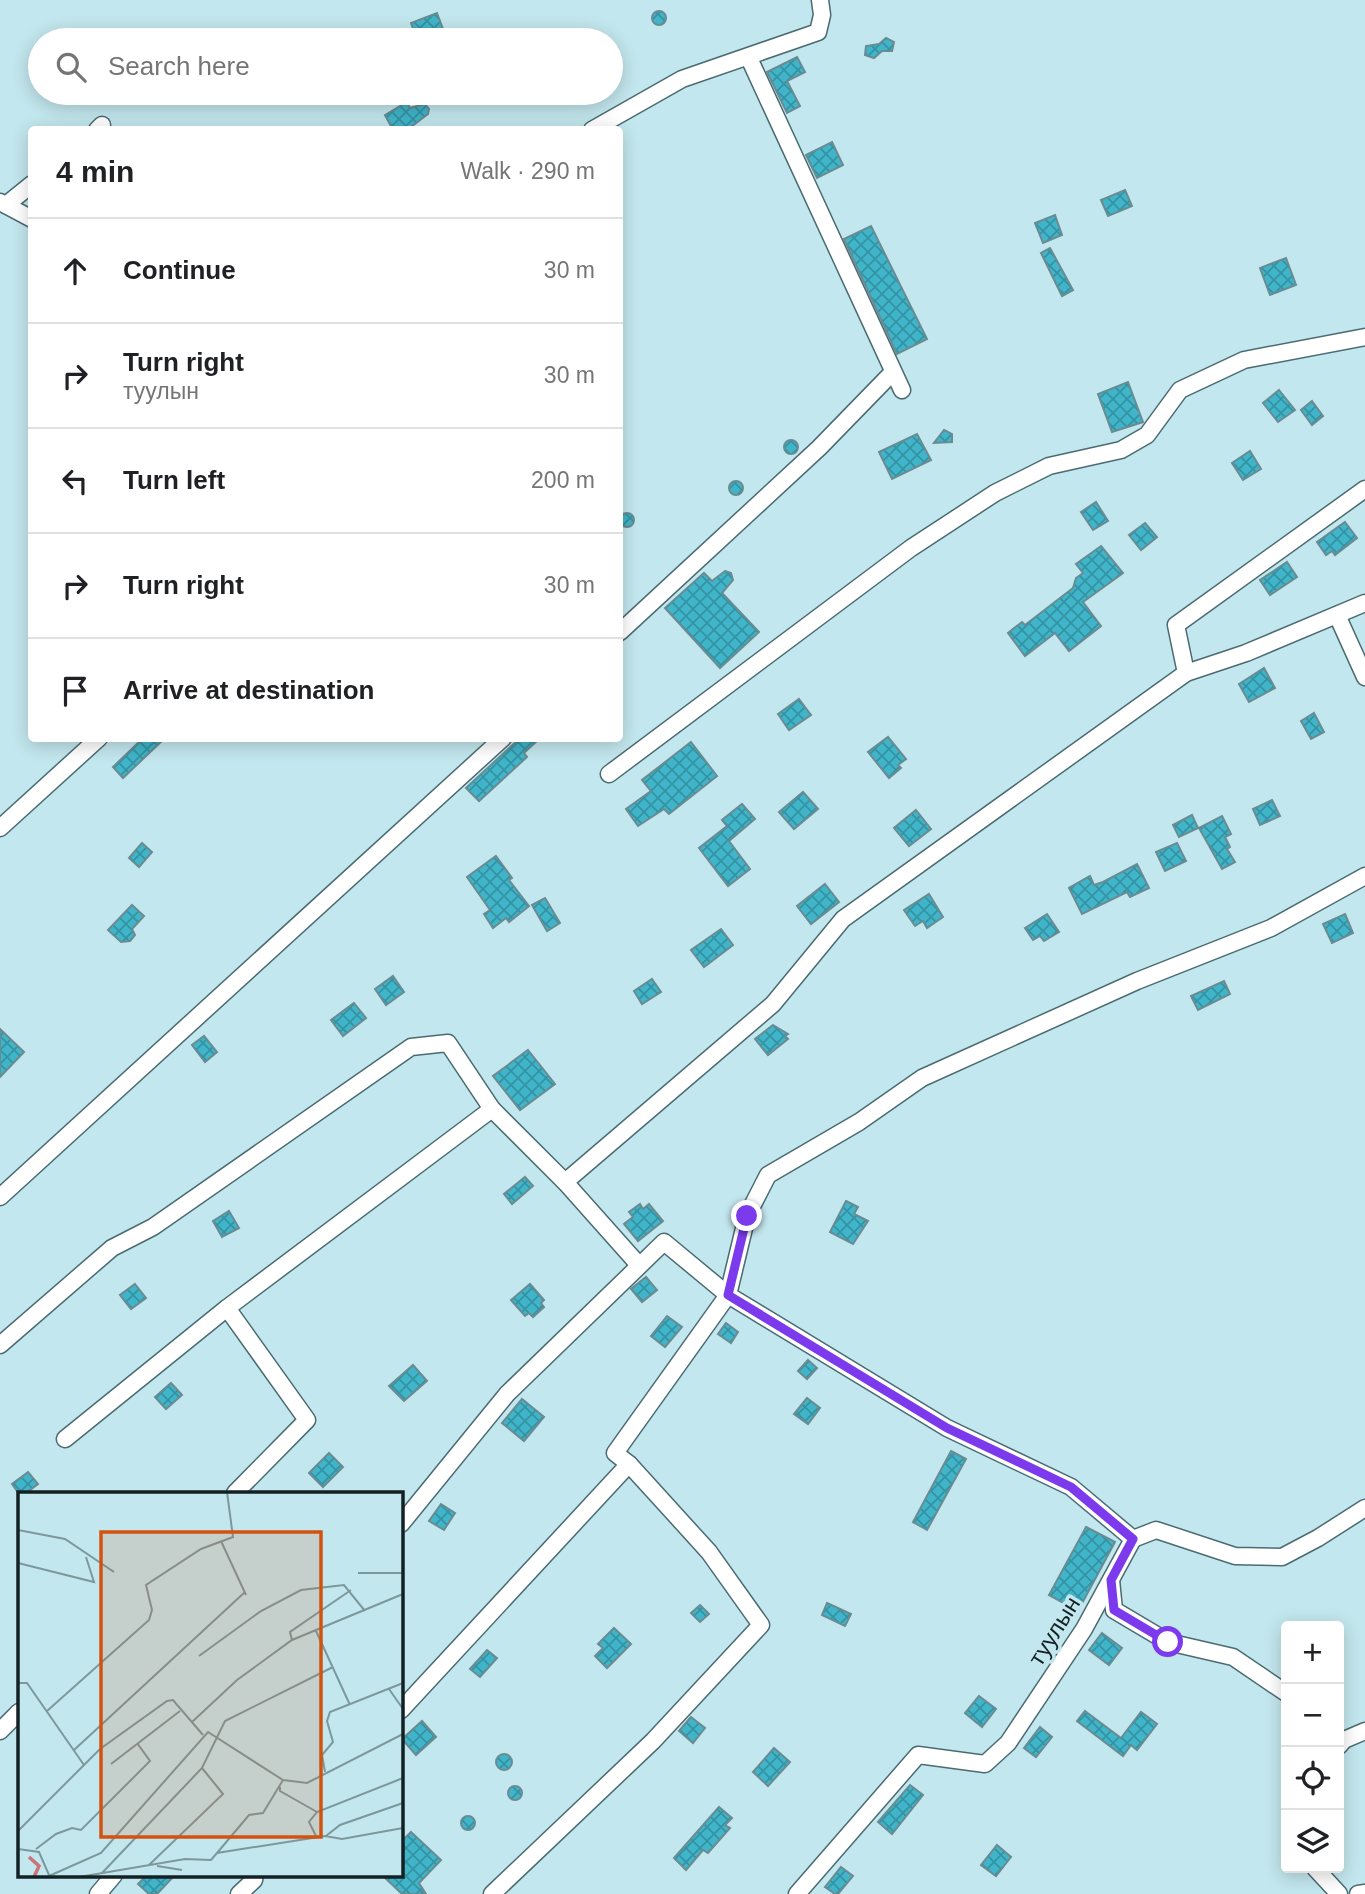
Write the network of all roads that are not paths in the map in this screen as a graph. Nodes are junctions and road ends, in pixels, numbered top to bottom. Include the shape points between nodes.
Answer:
1 (820, 0) edge
2 (749, 58) junction
3 (599, 126) edge
4 (28, 187) edge
5 (3, 204) edge
6 (28, 217) edge
7 (1365, 337) edge
8 (893, 372) junction
9 (902, 390) dead end
10 (1365, 489) edge
11 (1365, 603) edge
12 (1337, 615) junction
13 (623, 629) edge
14 (1186, 673) junction
15 (1365, 677) edge
16 (95, 742) edge
17 (499, 742) edge
18 (610, 774) dead end
19 (0, 828) edge
20 (1365, 876) edge
21 (492, 1109) junction
22 (565, 1182) junction
23 (0, 1197) edge
24 (638, 1264) junction
25 (728, 1295) junction
26 (227, 1308) junction
27 (0, 1345) edge
28 (65, 1439) dead end
29 (629, 1464) junction
30 (236, 1492) edge
31 (1365, 1508) edge
32 (402, 1523) edge
33 (1133, 1539) junction
34 (1111, 1580) junction
35 (1281, 1690) edge
36 (402, 1709) edge
37 (18, 1713) edge
38 (0, 1731) edge
39 (1365, 1731) edge
40 (1344, 1739) edge
41 (1320, 1873) edge
42 (113, 1876) edge
43 (255, 1876) edge
44 (1365, 1893) edge
45 (98, 1894) edge
46 (239, 1894) edge
47 (492, 1894) edge
48 (797, 1894) edge
49 (1339, 1894) edge
50 (1358, 1894) edge

1 - 2 street via 818,32
2 - 3 street via 682,79
2 - 8 street
4 - 5 street
5 - 6 street
7 - 18 street via 1244,360 1180,390 1147,435 1121,450 1049,466 995,493 911,548
8 - 9 street
8 - 13 street via 819,448
10 - 14 street via 1176,625
11 - 12 street
12 - 14 street
12 - 15 street
14 - 22 street via 843,919 773,1004
16 - 19 street
17 - 23 street
20 - 25 street via 1271,928 922,1077 859,1122 768,1175 747,1216
21 - 22 street
21 - 26 street
21 - 27 street via 448,1043 411,1047 153,1227 112,1248
22 - 24 street
24 - 25 street via 664,1242
24 - 32 street via 507,1394
25 - 29 street via 615,1453
25 - 33 street via 947,1428 1071,1487
26 - 28 street
26 - 30 street via 307,1420
29 - 36 street
29 - 47 street via 709,1552 761,1625 653,1741
31 - 33 street via 1282,1557 1235,1556 1156,1530
33 - 34 street, туулын
34 - 35 street via 1114,1610 1168,1642 1233,1657
34 - 48 street, туулын via 1008,1743 985,1764 918,1755
37 - 38 street
39 - 40 street
41 - 49 street
42 - 45 street
43 - 46 street
44 - 50 street

